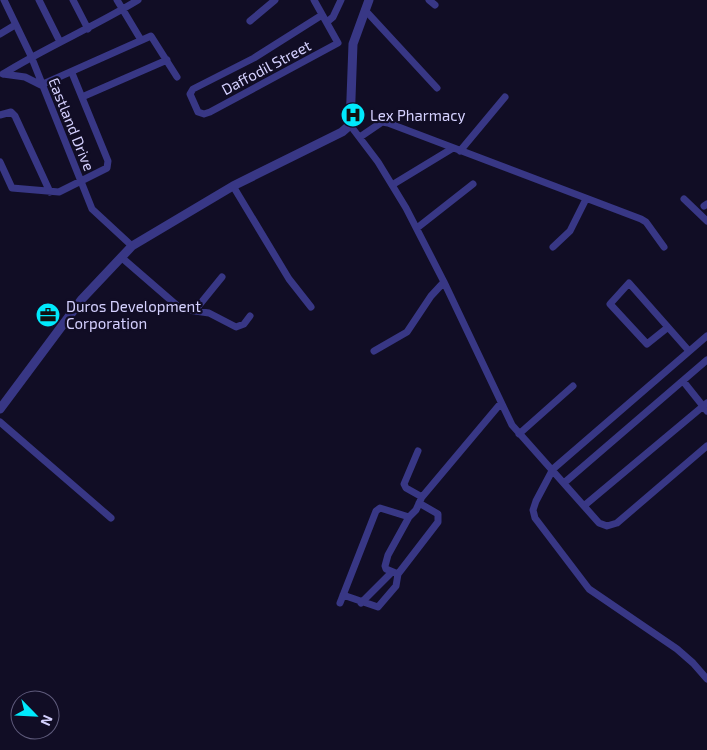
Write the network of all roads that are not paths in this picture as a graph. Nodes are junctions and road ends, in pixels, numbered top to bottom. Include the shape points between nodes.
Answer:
1 (4, 0) edge
2 (39, 0) edge
3 (73, 0) edge
4 (117, 0) edge
5 (138, 0) edge
6 (275, 0) edge
7 (314, 0) edge
8 (341, 0) edge
9 (369, 0) edge
10 (122, 10) junction
11 (365, 10) junction
12 (322, 15) junction
13 (250, 20) dead end
14 (327, 22) junction
15 (15, 25) junction
16 (88, 29) junction
17 (0, 34) edge
18 (141, 40) junction
19 (60, 42) junction
20 (338, 43) junction
21 (352, 44) junction
22 (31, 56) junction
23 (167, 60) junction
24 (72, 73) junction
25 (1, 75) edge
26 (177, 77) dead end
27 (41, 85) junction
28 (437, 88) dead end
29 (505, 97) dead end
30 (82, 98) junction
31 (0, 115) edge
32 (350, 125) junction
33 (360, 137) junction
34 (453, 148) junction
35 (460, 151) junction
36 (0, 162) edge
37 (80, 183) junction
38 (473, 184) dead end
39 (392, 185) junction
40 (233, 186) junction
41 (50, 192) junction
42 (586, 199) junction
43 (684, 199) dead end
44 (707, 221) edge
45 (417, 228) junction
46 (132, 246) junction
47 (553, 246) dead end
48 (664, 247) dead end
49 (121, 257) junction
50 (222, 276) dead end
51 (444, 282) junction
52 (311, 307) dead end
53 (196, 309) junction
54 (250, 316) dead end
55 (666, 328) junction
56 (707, 336) edge
57 (374, 351) dead end
58 (689, 351) junction
59 (707, 360) edge
60 (683, 381) junction
61 (573, 386) dead end
62 (501, 403) junction
63 (706, 407) edge
64 (0, 409) edge
65 (0, 422) edge
66 (519, 434) junction
67 (707, 446) edge
68 (418, 451) dead end
69 (553, 469) junction
70 (564, 483) junction
71 (420, 500) junction
72 (585, 505) junction
73 (409, 517) junction
74 (111, 518) dead end
75 (394, 574) junction
76 (343, 595) junction
77 (340, 603) dead end
78 (361, 603) junction
79 (707, 679) edge

1 - 15 street, Eastland Drive
2 - 19 street
3 - 16 street
4 - 10 street
5 - 10 street
6 - 13 street
7 - 12 street
8 - 14 street
9 - 11 street
10 - 16 street
10 - 18 street
11 - 21 street
11 - 28 street
12 - 14 street
12 - 20 street, Daffodil Street via 254,58 193,89 190,94 198,112 206,114
14 - 20 street
15 - 17 street
15 - 22 street, Eastland Drive
16 - 19 street
18 - 23 street via 153,37
18 - 24 street
19 - 22 street
20 - 21 street
21 - 32 street
22 - 25 street
22 - 27 street, Eastland Drive
23 - 26 street
23 - 30 street
24 - 27 street
24 - 30 street
25 - 27 street via 25,77
27 - 37 street, Eastland Drive
29 - 35 street
30 - 37 street via 108,166
31 - 41 street via 11,112 15,116
32 - 33 street
32 - 40 street via 342,132
33 - 34 street via 384,122
33 - 39 street
34 - 35 street
34 - 39 street
35 - 42 street
36 - 41 street via 12,188
37 - 41 street
37 - 46 street, Eastland Drive via 92,209
38 - 45 street
39 - 45 street
40 - 46 street
40 - 52 street via 289,279
42 - 47 street via 570,231
42 - 48 street via 646,222
43 - 44 street
45 - 51 street
46 - 49 street
49 - 53 street via 181,309
49 - 64 street via 82,299
50 - 53 street
51 - 57 street via 407,332
51 - 62 street
53 - 54 street via 236,327
55 - 55 street via 647,344 610,304 628,283
55 - 58 street
56 - 58 street
58 - 69 street
59 - 60 street
60 - 63 street
60 - 70 street
61 - 66 street
62 - 66 street
62 - 71 street
63 - 72 street
65 - 74 street
66 - 69 street
67 - 72 street via 612,526 600,523
68 - 71 street via 404,484
69 - 70 street
69 - 79 street via 536,501 535,518 589,590 677,649
70 - 72 street
71 - 73 street
71 - 75 street via 438,514 438,522
73 - 75 street via 386,561 386,569
73 - 76 street via 380,508 376,512
75 - 78 street
75 - 78 street via 396,586 382,605
76 - 77 street
76 - 78 street

